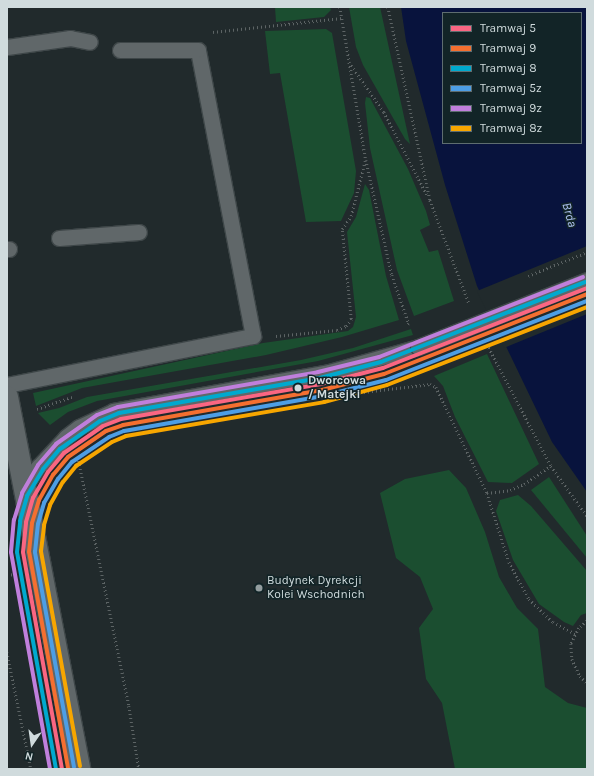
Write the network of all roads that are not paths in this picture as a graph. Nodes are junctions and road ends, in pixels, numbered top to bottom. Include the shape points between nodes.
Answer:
1 (90, 42) dead end
2 (7, 47) edge
3 (120, 50) dead end
4 (139, 232) dead end
5 (59, 238) dead end
6 (587, 280) edge
7 (7, 385) edge
8 (7, 397) edge
9 (15, 496) edge
10 (80, 769) edge

1 - 2 lane via 70,38
3 - 7 lane via 198,50 253,336
4 - 5 lane
6 - 9 lane, bridge via 418,347 329,372 113,411 79,427 56,446
8 - 9 street
9 - 10 street

